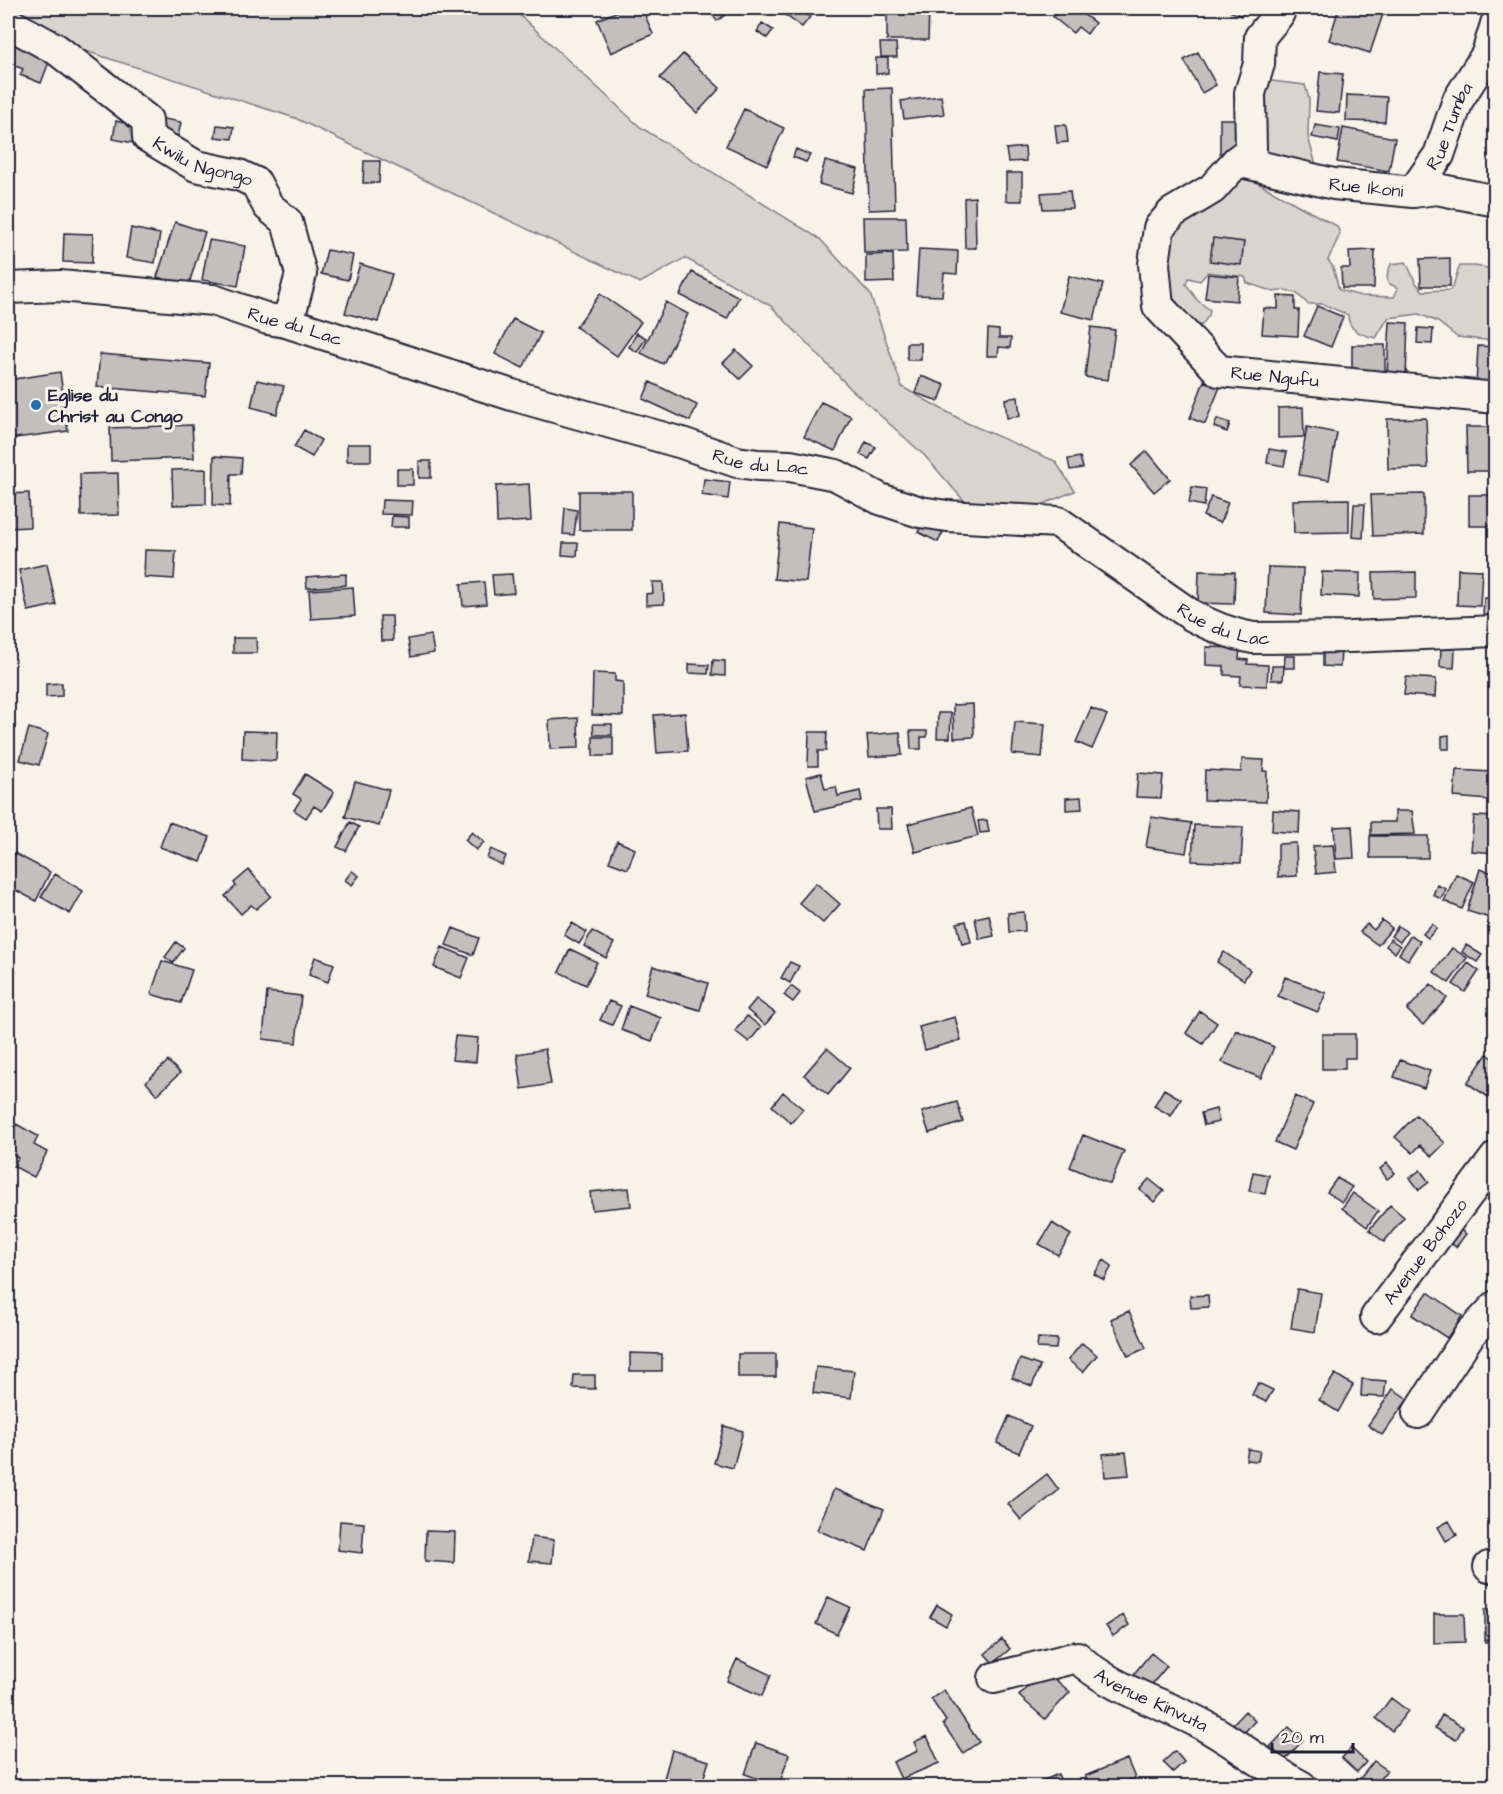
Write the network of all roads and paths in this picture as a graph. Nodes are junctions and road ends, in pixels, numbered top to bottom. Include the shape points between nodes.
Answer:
1 (1281, 8) edge
2 (8, 23) edge
3 (1496, 24) edge
4 (1237, 161) junction
5 (1413, 192) junction
6 (1496, 201) edge
7 (8, 288) edge
8 (286, 322) junction
9 (1496, 398) edge
10 (1496, 632) edge
11 (1496, 1157) edge
12 (1496, 1306) edge
13 (1376, 1317) dead end
14 (1418, 1413) dead end
15 (994, 1678) dead end
16 (1301, 1786) edge

1 - 4 street, Rue Ngufu via 1260,37 1259,64 1250,93 1251,150
2 - 8 street, Kwilu Ngongo via 56,49 147,120 148,137 167,150 196,166 239,175 256,183 268,206 287,222 300,274
3 - 5 street, Rue Tumba via 1486,54 1458,100 1439,155
4 - 5 street, Rue Ikoni via 1334,184
4 - 9 street, Rue Ngufu via 1212,189 1172,213 1159,228 1154,264 1158,306 1219,371
5 - 6 street, Rue Ikoni via 1437,189
7 - 8 street, Rue du Lac via 60,286 213,300
8 - 10 street, Rue du Lac via 738,462 836,475 880,499 920,512 1058,522 1191,615 1238,635 1350,637
11 - 13 street, Avenue Bohozo
12 - 14 street via 1470,1334
15 - 16 street, Avenue Kinvuta via 1077,1657 1108,1681 1206,1726

